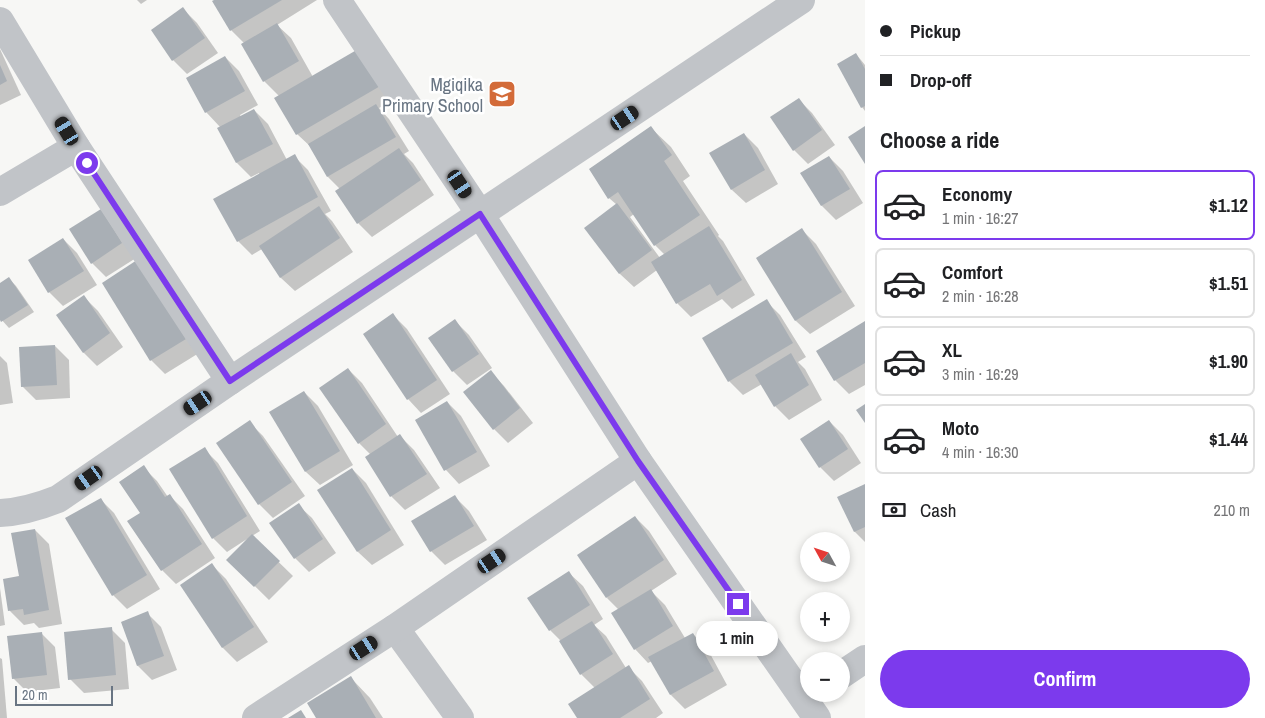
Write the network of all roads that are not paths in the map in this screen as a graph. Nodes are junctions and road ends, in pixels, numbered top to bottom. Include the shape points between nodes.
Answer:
1 (337, 0) edge
2 (801, 0) edge
3 (0, 21) edge
4 (76, 147) junction
5 (0, 192) edge
6 (480, 214) junction
7 (230, 381) junction
8 (638, 461) junction
9 (0, 513) edge
10 (394, 628) junction
11 (865, 659) edge
12 (850, 668) edge
13 (811, 704) edge
14 (256, 718) edge
15 (460, 718) edge

1 - 6 street
2 - 6 street
3 - 4 street
4 - 5 street
4 - 7 street
6 - 7 street
6 - 8 street
7 - 9 street via 58,499 19,512
8 - 10 street
8 - 13 street
10 - 14 street
10 - 15 street
11 - 12 street

